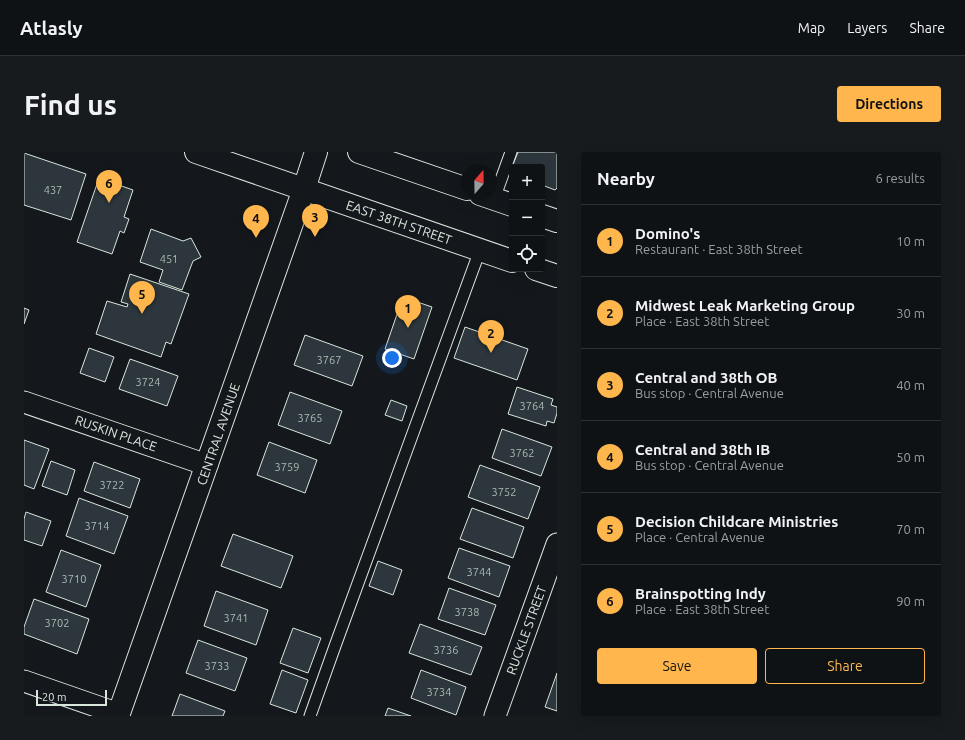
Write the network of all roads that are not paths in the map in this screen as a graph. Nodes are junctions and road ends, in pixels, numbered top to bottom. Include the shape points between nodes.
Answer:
1 (196, 152) edge
2 (316, 152) edge
3 (359, 152) edge
4 (511, 152) edge
5 (461, 187) edge
6 (304, 189) junction
7 (497, 193) edge
8 (545, 217) edge
9 (557, 221) edge
10 (480, 250) junction
11 (509, 260) edge
12 (545, 272) edge
13 (557, 276) edge
14 (24, 402) edge
15 (207, 464) junction
16 (557, 544) edge
17 (24, 681) edge
18 (118, 715) edge
19 (310, 716) edge
20 (495, 716) edge

1 - 6 main road, EAST 38TH STREET
2 - 6 main road, CENTRAL AVENUE
3 - 5 main road
4 - 7 lane
6 - 10 main road, EAST 38TH STREET
6 - 15 main road, CENTRAL AVENUE
8 - 9 main road
10 - 11 main road, EAST 38TH STREET
10 - 19 lane
12 - 13 main road
14 - 15 street, RUSKIN PLACE
15 - 18 main road, CENTRAL AVENUE
16 - 20 street, RUCKLE STREET
17 - 18 street

